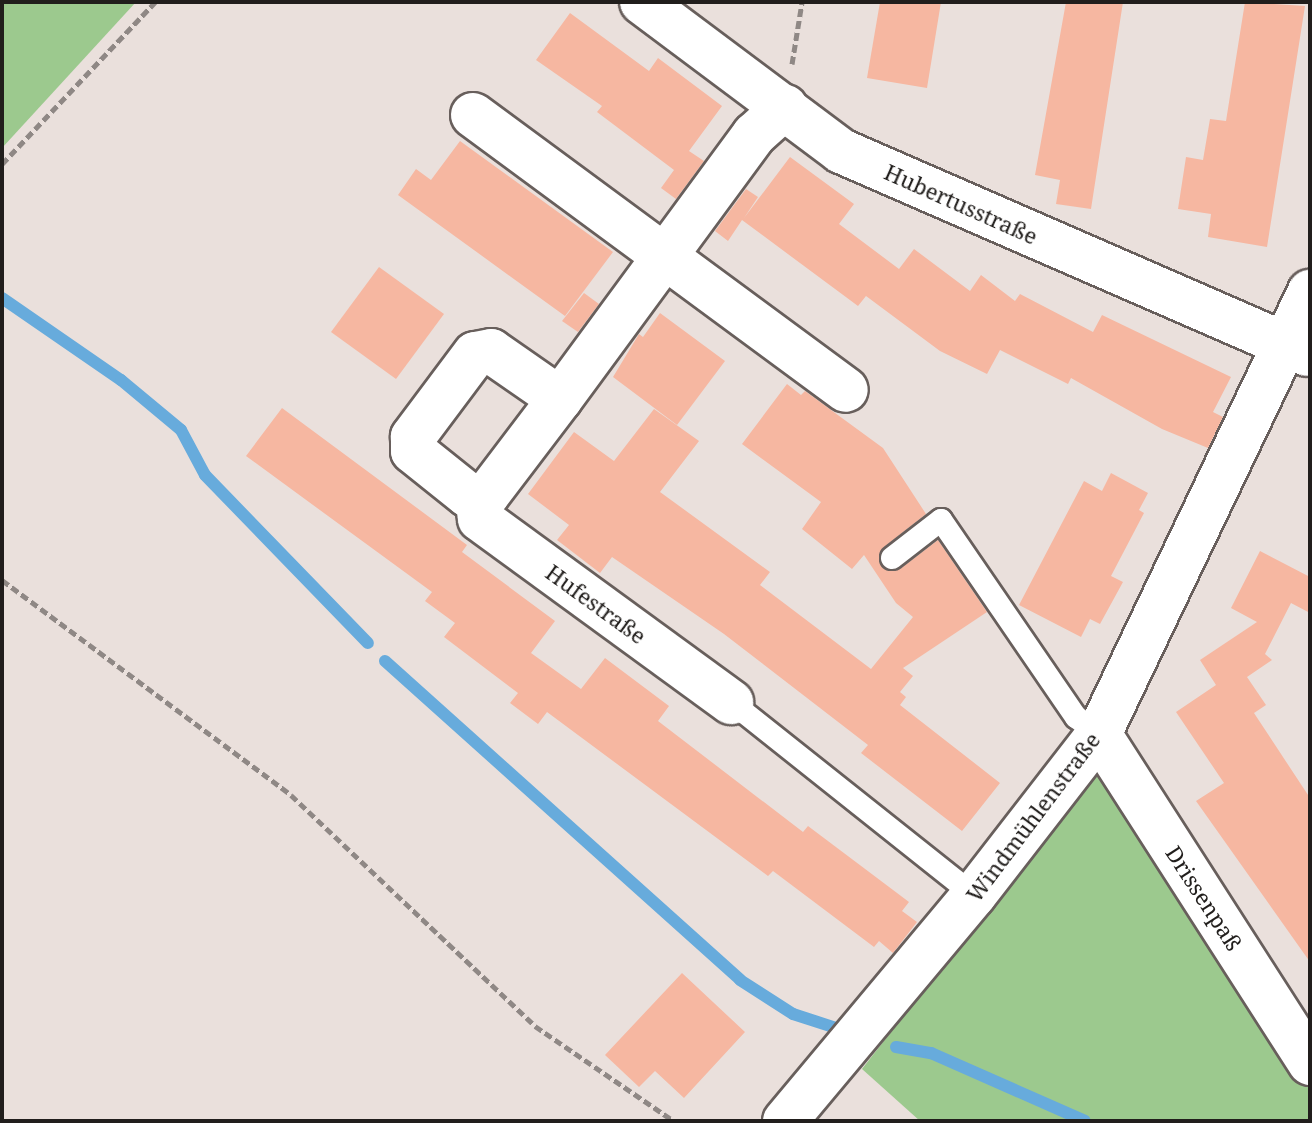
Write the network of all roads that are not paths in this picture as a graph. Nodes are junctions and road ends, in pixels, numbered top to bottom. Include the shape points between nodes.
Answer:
1 (642, 2) edge
2 (785, 107) junction
3 (473, 115) dead end
4 (666, 254) junction
5 (1310, 292) edge
6 (1296, 350) edge
7 (846, 390) dead end
8 (560, 399) junction
9 (477, 497) junction
10 (892, 558) dead end
11 (731, 702) joint
12 (1099, 734) junction
13 (974, 895) junction
14 (1310, 1063) edge
15 (785, 1121) edge

1 - 2 street, Hubertusstraße
2 - 4 street via 754,135
2 - 6 street, Hubertusstraße via 841,151
3 - 4 street
4 - 7 street
4 - 8 street
5 - 6 street, Windmühlenstraße
6 - 12 street, Windmühlenstraße
8 - 9 street via 487,495
8 - 9 street, Hufestraße via 491,351 475,354 412,443 413,451
9 - 11 street, Hufestraße via 480,519
10 - 12 lane via 941,520 1076,717
11 - 13 lane
12 - 13 street, Windmühlenstraße
12 - 14 street, Drissenpaß
13 - 15 street, Windmühlenstraße

